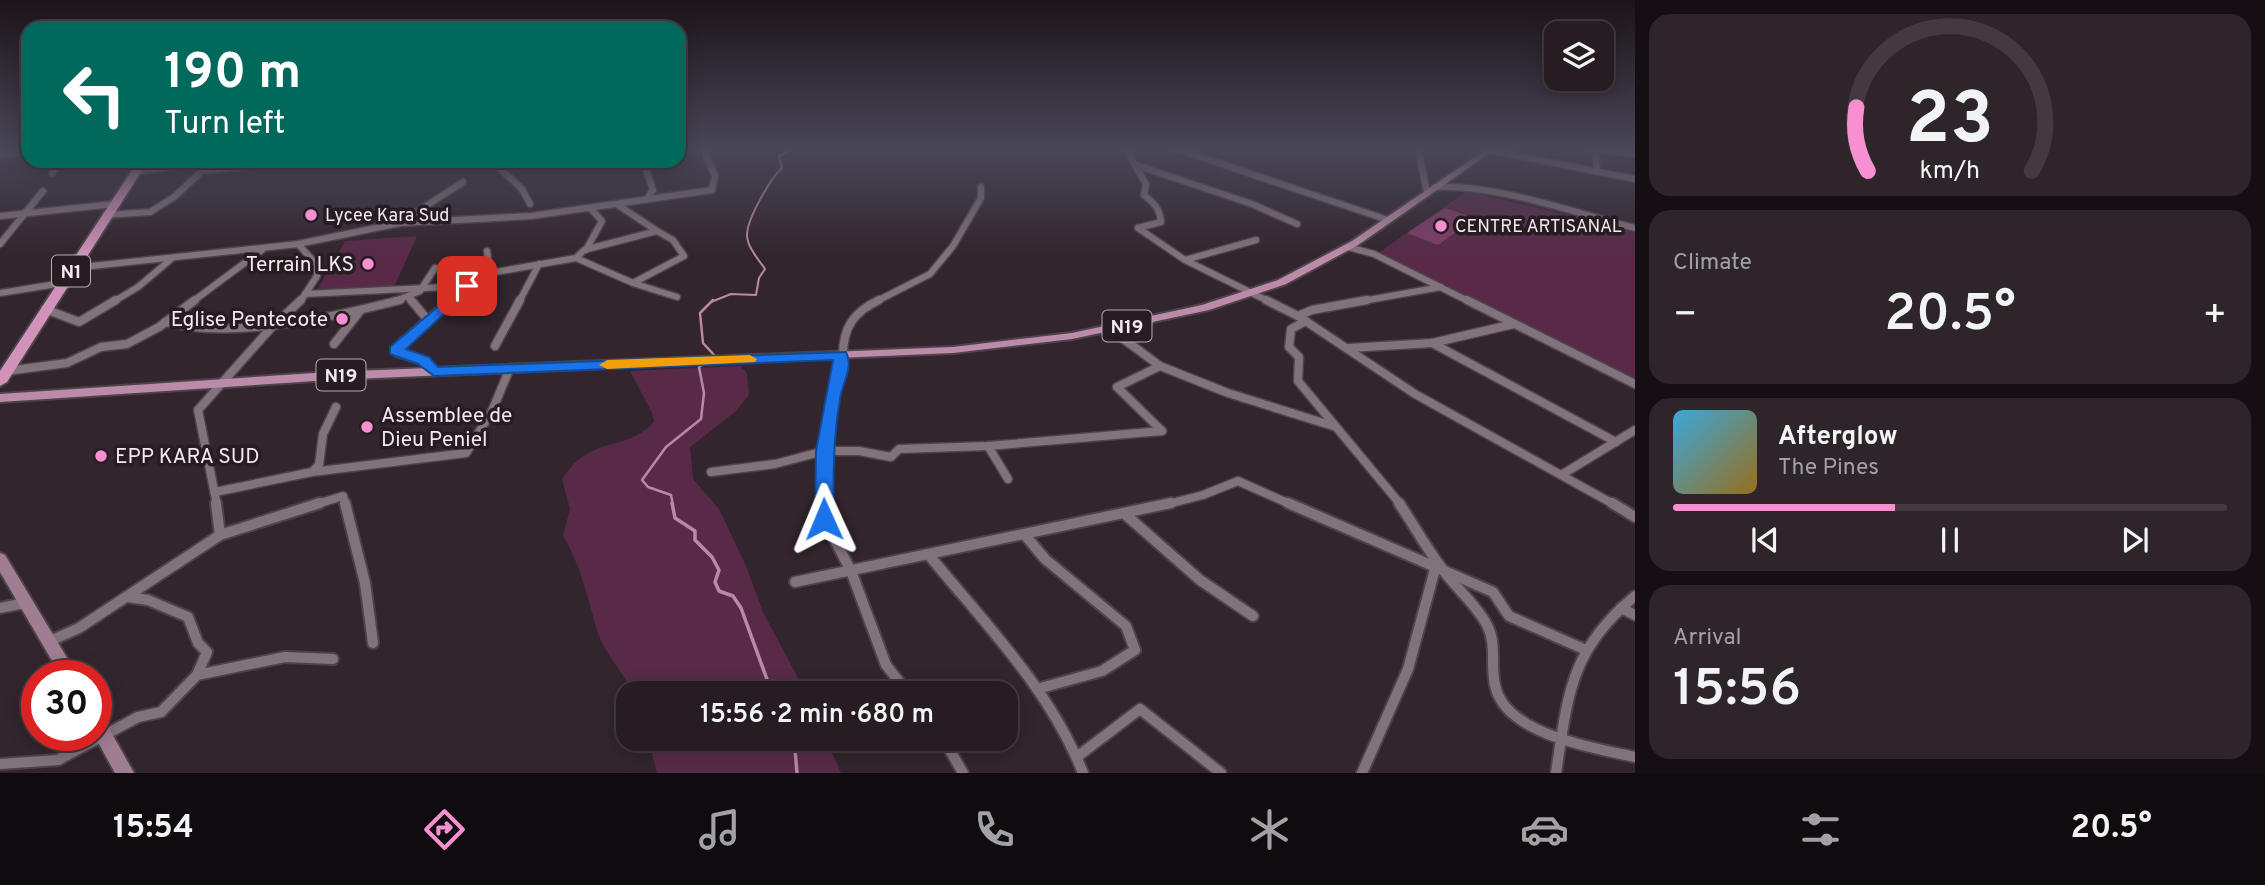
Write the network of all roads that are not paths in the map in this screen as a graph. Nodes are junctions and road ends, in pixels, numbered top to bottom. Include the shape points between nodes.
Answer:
1 (127, 184) edge
2 (186, 184) edge
3 (460, 184) edge
4 (517, 184) edge
5 (651, 184) edge
6 (713, 184) edge
7 (1146, 184) edge
8 (1193, 184) edge
9 (1281, 184) edge
10 (1430, 184) edge
11 (1440, 184) edge
12 (981, 187) dead end
13 (1431, 190) junction
14 (43, 191) dead end
15 (646, 200) junction
16 (114, 204) junction
17 (530, 204) dead end
18 (618, 205) junction
19 (591, 209) junction
20 (25, 213) junction
21 (106, 215) junction
22 (0, 216) edge
23 (1388, 220) junction
24 (400, 223) junction
25 (1297, 225) dead end
26 (1635, 228) edge
27 (657, 231) junction
28 (1256, 240) dead end
29 (1358, 240) junction
30 (0, 244) edge
31 (298, 244) junction
32 (1348, 247) junction
33 (265, 248) junction
34 (586, 250) junction
35 (488, 251) dead end
36 (1374, 254) junction
37 (576, 258) junction
38 (170, 260) junction
39 (1185, 260) junction
40 (539, 264) junction
41 (73, 268) junction
42 (435, 268) dead end
43 (490, 273) junction
44 (63, 283) junction
45 (633, 283) junction
46 (467, 286) junction
47 (1441, 287) junction
48 (420, 291) junction
49 (353, 292) junction
50 (1255, 292) junction
51 (0, 293) edge
52 (305, 294) junction
53 (677, 297) dead end
54 (409, 298) junction
55 (45, 309) junction
56 (360, 311) junction
57 (1298, 316) junction
58 (427, 319) junction
59 (1306, 321) junction
60 (165, 322) junction
61 (280, 322) junction
62 (1514, 324) junction
63 (1110, 329) junction
64 (1432, 343) junction
65 (334, 344) dead end
66 (495, 346) dead end
67 (1349, 348) junction
68 (842, 355) junction
69 (718, 361) joint
70 (1160, 366) junction
71 (510, 368) junction
72 (7, 371) junction
73 (434, 372) junction
74 (0, 382) edge
75 (220, 382) junction
76 (1635, 384) edge
77 (0, 398) edge
78 (336, 407) dead end
79 (1333, 426) junction
80 (1635, 430) edge
81 (1616, 442) junction
82 (988, 446) junction
83 (824, 451) junction
84 (312, 472) junction
85 (712, 472) dead end
86 (1563, 474) junction
87 (1008, 479) dead end
88 (215, 492) junction
89 (1126, 515) junction
90 (1635, 517) edge
91 (220, 535) junction
92 (1025, 535) junction
93 (929, 555) junction
94 (0, 559) edge
95 (1438, 569) junction
96 (851, 571) junction
97 (795, 582) dead end
98 (1635, 596) edge
99 (128, 597) junction
100 (25, 603) junction
101 (0, 607) edge
102 (1621, 608) junction
103 (1635, 615) edge
104 (1253, 617) dead end
105 (50, 641) junction
106 (373, 643) dead end
107 (1586, 650) junction
108 (333, 659) dead end
109 (61, 660) edge
110 (197, 675) junction
111 (899, 681) edge
112 (1037, 689) junction
113 (112, 725) edge
114 (1561, 740) junction
115 (112, 750) edge
116 (70, 751) edge
117 (950, 751) edge
118 (1078, 756) junction
119 (1635, 757) edge
120 (0, 764) edge
121 (125, 773) edge
122 (963, 773) edge
123 (1083, 773) edge
124 (1221, 773) edge
125 (1362, 773) edge
126 (1556, 773) edge

1 - 16 highway, N1
2 - 21 street via 150,212
3 - 24 street
4 - 17 street
5 - 15 street via 653,190
6 - 15 street via 712,190
7 - 39 street via 1144,195 1159,209 1161,222 1138,228
8 - 25 street
9 - 23 street
10 - 13 street
11 - 13 main road, N19
12 - 68 street via 981,198 949,254 915,285 877,298 847,324
13 - 23 main road, N19
13 - 26 street via 1456,186 1487,191
14 - 20 street
15 - 18 street
16 - 20 street
16 - 21 highway, N1
18 - 19 street
18 - 27 street
19 - 24 street
19 - 34 street via 602,220
20 - 22 street
20 - 30 street
21 - 41 highway, N1
23 - 29 main road, N19
24 - 31 street
27 - 34 street
27 - 45 street via 673,240 684,256
28 - 39 street
29 - 32 main road, N19
29 - 36 street
31 - 33 street
31 - 52 street via 317,265 317,276
32 - 36 street
32 - 50 main road, N19
33 - 38 street
33 - 60 street
34 - 37 street
35 - 43 street
36 - 47 street
37 - 40 street
37 - 45 street
38 - 41 street
38 - 55 street via 138,287 79,322
39 - 50 street
40 - 43 street
40 - 66 street
41 - 44 highway, N1
42 - 48 street
43 - 46 street
44 - 51 street
44 - 55 highway, N1
45 - 53 street
46 - 48 street
46 - 58 street
47 - 57 street
47 - 62 street
48 - 49 street
48 - 54 street
49 - 52 street
49 - 56 street via 354,307
50 - 57 street
50 - 63 main road, N19
52 - 61 street
54 - 56 street
54 - 58 street
55 - 72 highway, N1
56 - 61 street via 317,321
56 - 65 street
57 - 59 street
58 - 73 street via 396,350 424,360
59 - 67 street
59 - 79 street via 1291,329 1289,347 1299,357 1298,381
60 - 61 street via 210,328
60 - 72 street via 127,344 101,347 67,363
61 - 75 street
62 - 64 street
62 - 76 street
63 - 68 main road, N19 via 953,350
63 - 70 street
64 - 67 street
64 - 81 street
67 - 86 street via 1415,394
68 - 69 main road, N19
68 - 83 street
69 - 71 main road, N19
70 - 79 street
70 - 82 street via 1117,387 1162,431
71 - 73 main road, N19
71 - 84 street via 492,411 466,453
72 - 74 highway, N1
73 - 75 main road, N19
75 - 77 main road, N19
75 - 88 street via 198,410
78 - 84 street via 323,434 319,465
79 - 95 street via 1378,474
80 - 81 street
81 - 86 street
82 - 83 street via 899,449 891,457
82 - 87 street
83 - 85 street via 775,464
83 - 96 street via 824,519
84 - 88 street
86 - 90 street
88 - 91 street
89 - 92 street
89 - 95 street via 1238,481
89 - 104 street via 1200,580
91 - 99 street
91 - 106 street via 342,496 365,583
92 - 93 street
92 - 112 street via 1045,559 1126,626 1135,650 1095,675
93 - 96 street
93 - 112 street
94 - 100 main road
95 - 107 street via 1493,593 1509,616
95 - 114 street via 1474,606 1493,637 1493,689 1498,697 1519,719
95 - 125 street via 1408,669
96 - 97 street
96 - 111 street via 886,664
98 - 102 street
99 - 105 street
99 - 110 street via 188,617 198,643 207,652
100 - 101 street
100 - 105 main road
102 - 103 street
102 - 107 street via 1598,630
105 - 109 main road
107 - 114 street via 1571,685
108 - 110 street via 285,657
110 - 113 street via 161,712
112 - 118 street
114 - 119 street
114 - 126 street
115 - 121 main road
116 - 120 street via 58,760
117 - 122 street
118 - 123 street
118 - 124 street via 1140,709

